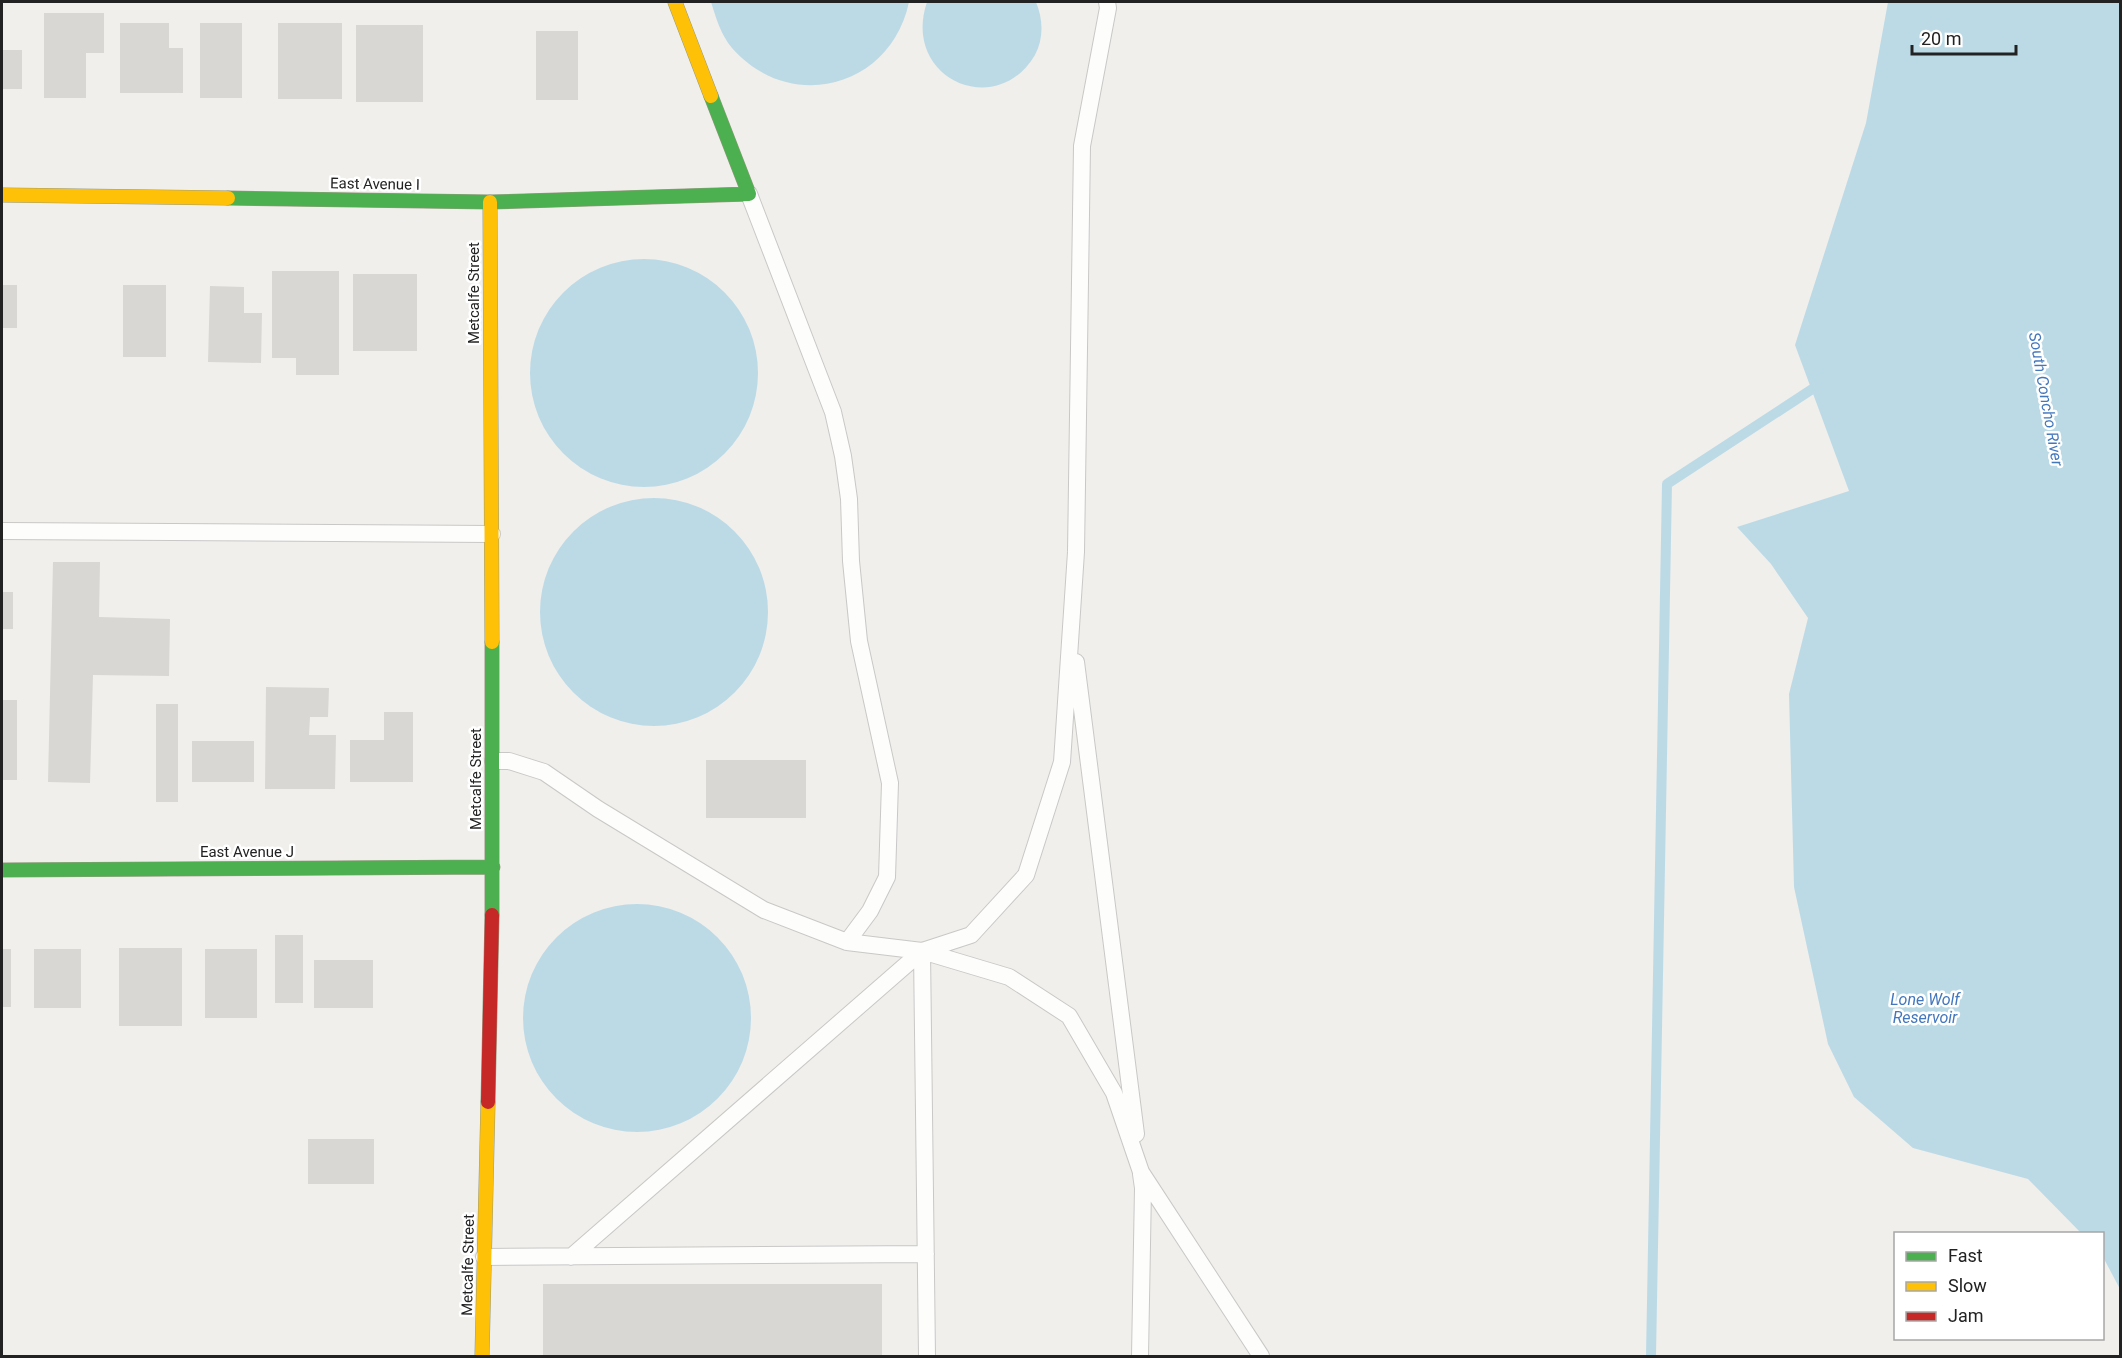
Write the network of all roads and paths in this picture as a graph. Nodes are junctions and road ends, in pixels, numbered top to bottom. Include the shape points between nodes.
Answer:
1 (675, 2) edge
2 (1107, 2) edge
3 (749, 194) junction
4 (2, 195) edge
5 (490, 202) junction
6 (2, 531) edge
7 (492, 534) junction
8 (1071, 626) junction
9 (493, 761) junction
10 (493, 867) junction
11 (2, 870) edge
12 (847, 942) junction
13 (922, 951) junction
14 (1141, 1172) junction
15 (926, 1254) junction
16 (484, 1257) junction
17 (571, 1257) junction
18 (482, 1356) edge
19 (927, 1356) edge
20 (1140, 1356) edge
21 (1261, 1356) edge

1 - 3 street
2 - 8 lane via 1082,146 1077,540
3 - 5 street, East Avenue I
3 - 12 lane via 833,412 849,499 859,641 890,783 887,876 870,911
4 - 5 street, East Avenue I
5 - 7 street, Metcalfe Street
6 - 7 lane
7 - 9 street, Metcalfe Street
8 - 13 lane via 1062,762 1026,875 971,935
8 - 14 lane
9 - 10 street, Metcalfe Street
9 - 12 lane via 509,761 544,772 764,910
10 - 11 street, East Avenue J
10 - 16 street, Metcalfe Street
12 - 13 lane
13 - 14 lane via 1009,977 1070,1016 1114,1093
13 - 15 lane
13 - 17 lane
14 - 20 lane
14 - 21 lane
15 - 17 lane
15 - 19 lane
16 - 17 lane
16 - 18 street, Metcalfe Street

